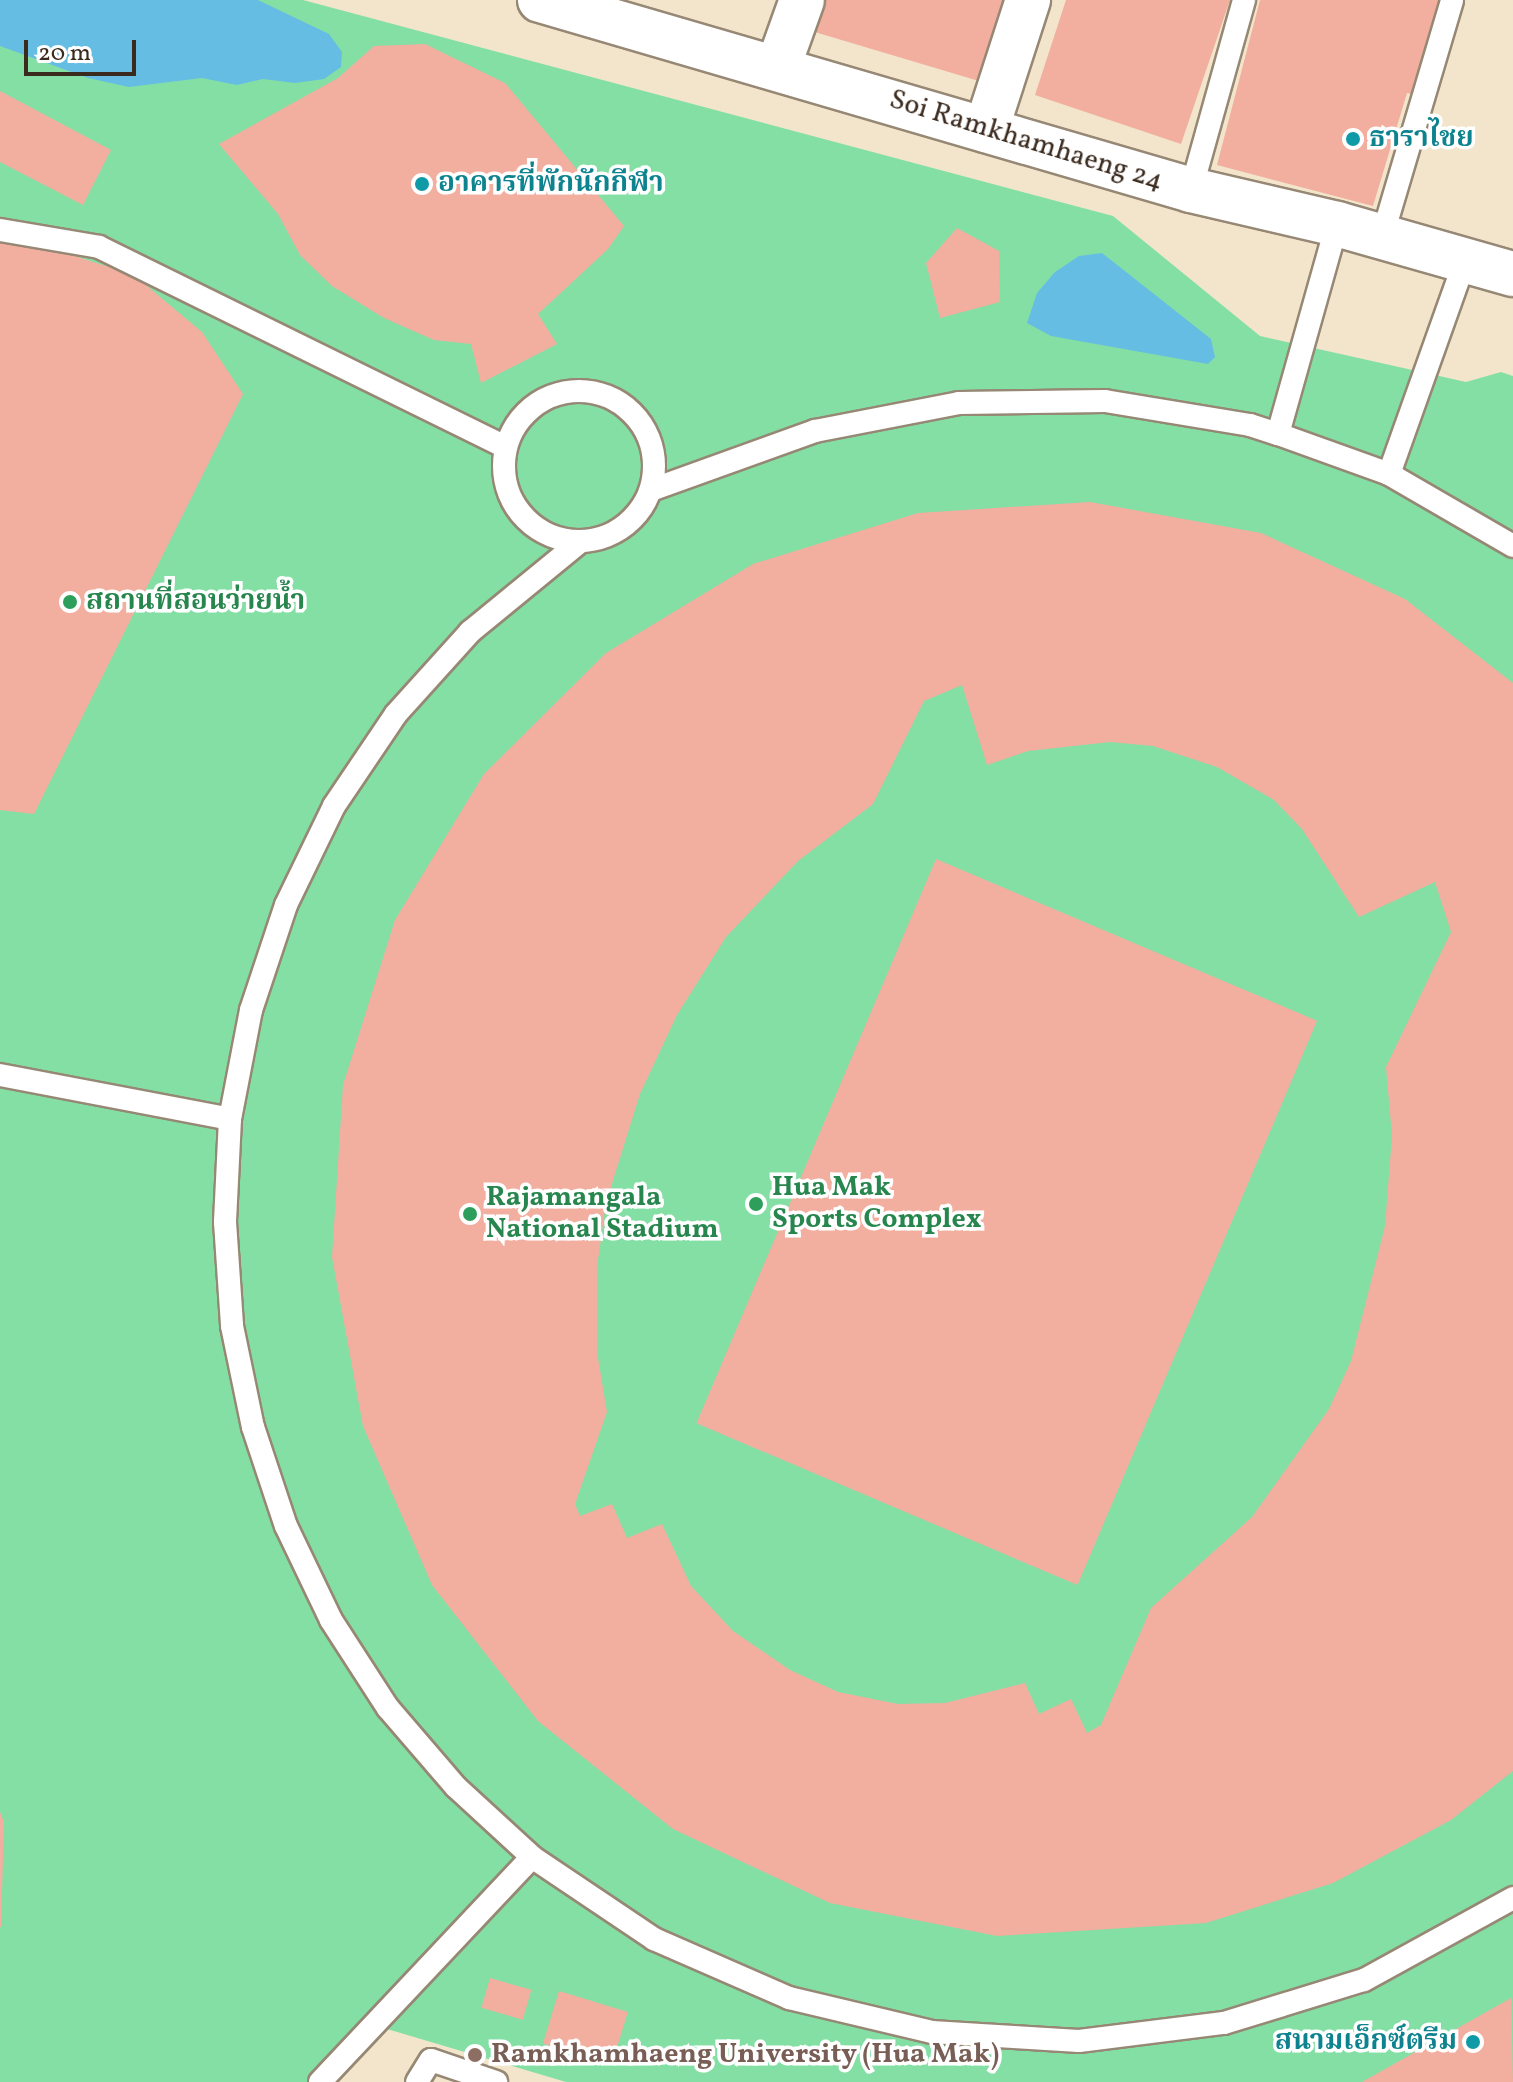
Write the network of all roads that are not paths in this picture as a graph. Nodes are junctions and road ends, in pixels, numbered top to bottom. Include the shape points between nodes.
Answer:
1 (542, 0) edge
2 (802, 0) edge
3 (1028, 0) edge
4 (1244, 0) edge
5 (1452, 0) edge
6 (778, 67) junction
7 (986, 130) junction
8 (1191, 190) junction
9 (1337, 224) junction
10 (0, 230) edge
11 (1382, 237) junction
12 (1465, 261) junction
13 (1513, 274) edge
14 (1278, 434) junction
15 (506, 447) junction
16 (1389, 474) junction
17 (651, 490) junction
18 (581, 541) junction
19 (1513, 546) edge
20 (0, 1075) edge
21 (230, 1119) junction
22 (532, 1857) junction
23 (1513, 1898) edge
24 (320, 2082) edge
25 (417, 2082) edge
26 (496, 2082) edge

1 - 6 main road, Soi Ramkhamhaeng 24
2 - 6 main road
3 - 7 main road
4 - 8 lane
5 - 11 lane
6 - 7 main road, Soi Ramkhamhaeng 24
7 - 8 main road, Soi Ramkhamhaeng 24
8 - 9 main road, Soi Ramkhamhaeng 24
9 - 11 main road, Soi Ramkhamhaeng 24
9 - 14 lane
10 - 15 lane via 99,247
11 - 12 main road, Soi Ramkhamhaeng 24
12 - 13 main road, Soi Ramkhamhaeng 24
12 - 16 lane
14 - 16 lane
14 - 17 lane via 1105,401 959,403 815,431
15 - 17 lane via 522,414 541,400 589,391 614,399 642,427 655,463
15 - 18 lane via 504,480 527,521 547,534
16 - 19 lane
17 - 18 lane via 639,513 619,530
18 - 21 lane via 470,632 396,714 334,806 286,905 251,1010
20 - 21 lane
21 - 22 lane via 225,1222 232,1326 253,1427 286,1526 331,1620 388,1708 456,1787
22 - 23 lane via 654,1939 789,1998 932,2032 1079,2041 1224,2023 1364,1980
22 - 24 lane
25 - 26 lane via 431,2060

